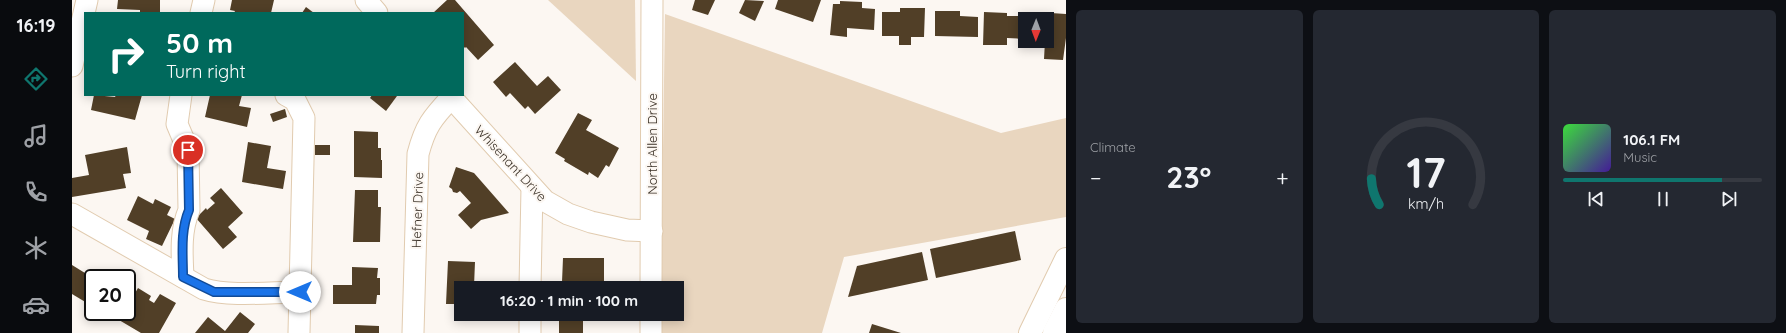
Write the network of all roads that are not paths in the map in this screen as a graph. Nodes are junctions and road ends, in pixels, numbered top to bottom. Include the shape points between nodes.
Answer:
1 (87, 0) edge
2 (204, 0) edge
3 (366, 0) edge
4 (652, 0) edge
5 (84, 12) edge
6 (201, 12) edge
7 (376, 12) edge
8 (84, 13) edge
9 (72, 66) edge
10 (181, 96) edge
11 (288, 96) edge
12 (450, 96) edge
13 (532, 188) junction
14 (72, 214) edge
15 (652, 231) junction
16 (1066, 259) edge
17 (183, 277) junction
18 (530, 281) edge
19 (651, 281) edge
20 (300, 292) junction
21 (1066, 310) edge
22 (530, 321) edge
23 (651, 321) edge
24 (299, 333) edge
25 (413, 333) edge
26 (530, 333) edge
27 (651, 333) edge
28 (1030, 333) edge
29 (1054, 333) edge

1 - 5 street
2 - 6 street
3 - 7 street
4 - 15 street, North Allen Drive
8 - 9 street
10 - 17 street via 177,124 188,150 189,210 182,242
11 - 20 street via 295,100 304,118
12 - 13 street, Whisenant Drive
12 - 25 street, Hefner Drive via 424,133 418,154
13 - 15 street, Whisenant Drive via 545,201 568,214 627,230
13 - 18 street
14 - 17 street
15 - 19 street, North Allen Drive
16 - 28 main road
17 - 20 street via 214,292
20 - 24 street
21 - 29 main road
22 - 26 street
23 - 27 street

